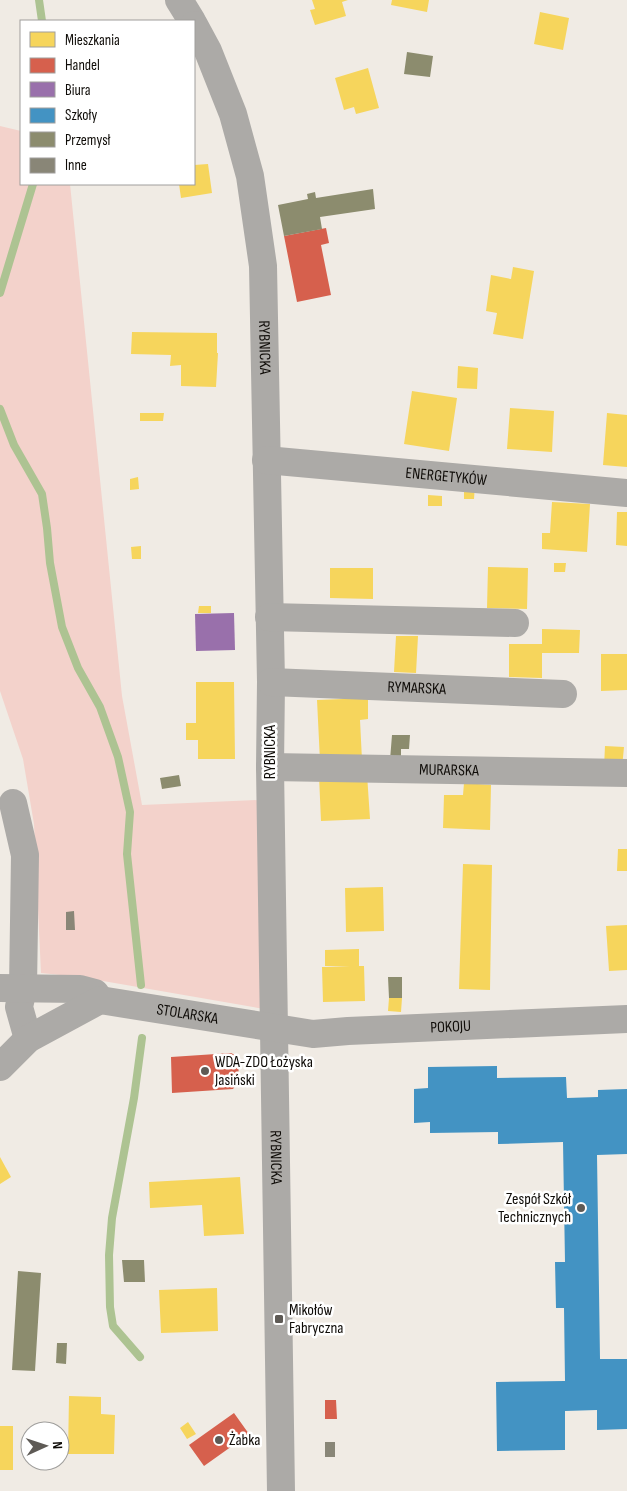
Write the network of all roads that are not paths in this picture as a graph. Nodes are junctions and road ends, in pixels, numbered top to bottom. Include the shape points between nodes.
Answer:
1 (179, 0) edge
2 (191, 20) edge
3 (195, 27) edge
4 (266, 460) junction
5 (627, 492) edge
6 (269, 618) junction
7 (515, 624) dead end
8 (270, 682) junction
9 (563, 694) dead end
10 (270, 767) junction
11 (627, 773) edge
12 (13, 803) dead end
13 (11, 988) edge
14 (100, 1000) junction
15 (627, 1020) edge
16 (274, 1027) junction
17 (28, 1039) junction
18 (0, 1067) edge
19 (281, 1491) edge

1 - 2 street
3 - 4 street, RYBNICKA via 208,50 233,114 250,176 263,266
4 - 5 street, ENERGETYKÓW
4 - 6 street, RYBNICKA
6 - 7 street
6 - 8 street, RYBNICKA
8 - 9 street, RYMARSKA
8 - 10 street, RYBNICKA
10 - 11 street, MURARSKA
10 - 16 street, RYBNICKA
12 - 13 street via 25,855
13 - 14 street, STOLARSKA via 80,989 95,993
13 - 17 street
14 - 16 street, STOLARSKA
14 - 17 street
15 - 16 street, POKOJU via 313,1034
16 - 19 street, RYBNICKA
17 - 18 street

